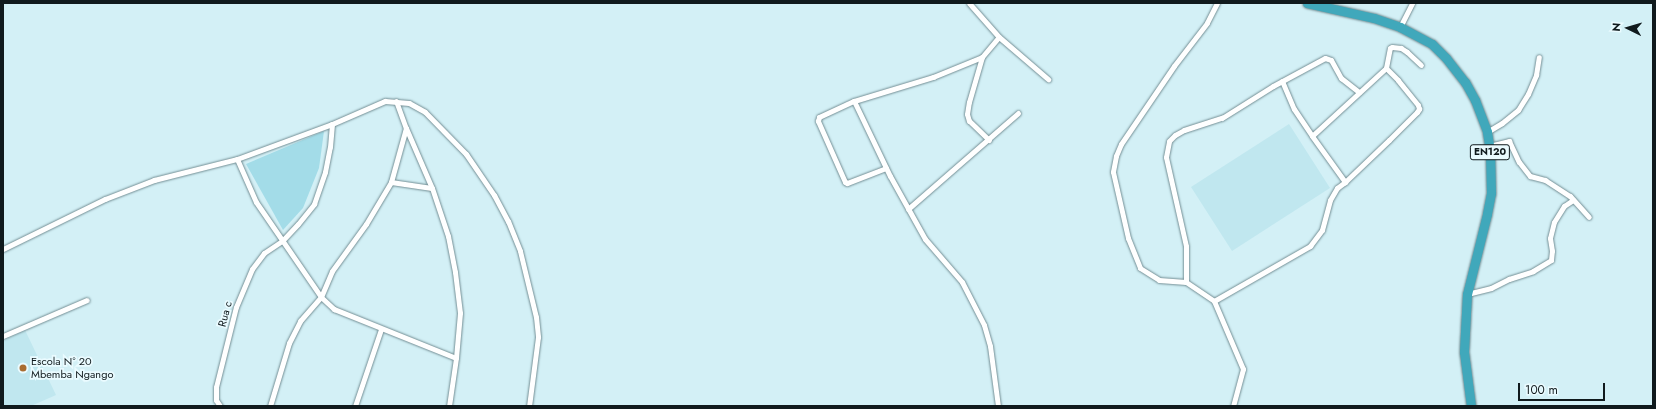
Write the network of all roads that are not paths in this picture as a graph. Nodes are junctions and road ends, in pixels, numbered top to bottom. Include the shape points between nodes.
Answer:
1 (969, 3) edge
2 (1217, 3) edge
3 (1307, 3) edge
4 (1412, 3) edge
5 (1400, 27) junction
6 (999, 37) junction
7 (1539, 57) dead end
8 (982, 58) junction
9 (1421, 65) dead end
10 (1386, 68) junction
11 (1048, 79) dead end
12 (1282, 81) junction
13 (1359, 92) junction
14 (396, 101) junction
15 (854, 101) junction
16 (1018, 113) dead end
17 (332, 124) junction
18 (406, 128) junction
19 (1486, 132) junction
20 (1312, 136) junction
21 (989, 140) junction
22 (1489, 146) junction
23 (237, 159) junction
24 (886, 168) junction
25 (391, 182) junction
26 (1345, 182) junction
27 (432, 188) junction
28 (1573, 200) junction
29 (908, 209) junction
30 (1588, 217) dead end
31 (282, 241) junction
32 (3, 249) edge
33 (1186, 282) junction
34 (1467, 294) junction
35 (320, 297) junction
36 (87, 300) dead end
37 (1214, 301) junction
38 (381, 329) junction
39 (3, 336) edge
40 (456, 358) junction
41 (220, 406) edge
42 (270, 406) edge
43 (355, 406) edge
44 (449, 406) edge
45 (529, 406) edge
46 (998, 406) edge
47 (1233, 406) edge
48 (1471, 406) edge

1 - 6 street
2 - 33 street via 1207,23 1121,144 1113,172 1128,238 1140,268 1159,280
3 - 5 highway, EN120 via 1374,18
4 - 5 street
5 - 19 highway, EN120 via 1432,44 1446,58 1469,89
6 - 8 street
6 - 11 street
7 - 19 street via 1536,75 1518,110
8 - 15 street via 933,77
8 - 21 street via 967,114 969,121
9 - 10 street via 1401,48 1392,47
10 - 13 street
10 - 26 street via 1419,109
12 - 13 street via 1327,58 1331,60 1341,78
12 - 20 street via 1294,109
12 - 33 street via 1222,118 1184,130 1169,140 1166,157 1186,246
13 - 20 street
14 - 17 street via 386,101
14 - 18 street
14 - 45 street via 409,103 425,112 466,154 508,221 520,251 536,317 538,337
15 - 24 street
15 - 24 street via 822,115 818,121 845,182
16 - 21 street
17 - 23 street
17 - 31 street, Rua c via 325,172 314,204
18 - 25 street
18 - 27 street
19 - 22 highway, EN120
20 - 26 street
21 - 29 street
22 - 28 street via 1509,141 1519,162 1530,176 1545,180
22 - 34 highway, EN120 via 1491,193 1488,214
23 - 31 street via 256,202
23 - 32 street via 147,182 105,199
24 - 29 street
25 - 27 street
25 - 35 street via 366,224 332,271
26 - 37 street via 1337,188 1330,200 1322,230 1310,246
27 - 40 street via 448,236 455,272 460,313
28 - 30 street
28 - 34 street via 1564,206 1554,222 1550,238 1550,260 1532,271 1491,288
29 - 46 street via 925,239 962,282 984,325 990,346
31 - 35 street
31 - 41 street, Rua c via 264,253 252,269 236,307 216,388 216,400
33 - 37 street
34 - 48 highway, EN120 via 1464,352
35 - 38 street via 334,308
35 - 42 street via 300,321 289,343
36 - 39 street
37 - 47 street via 1243,369
38 - 40 street
38 - 43 street
40 - 44 street

